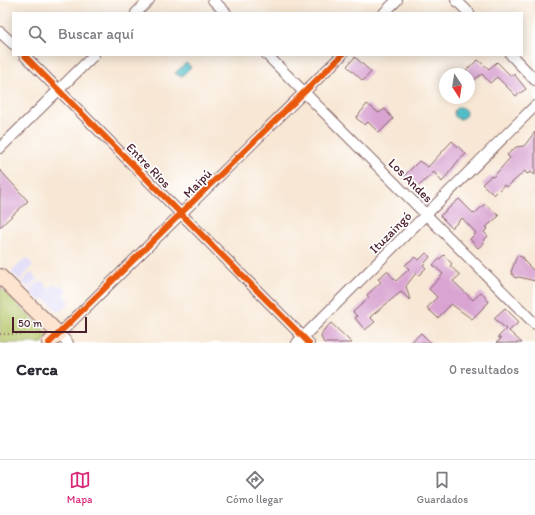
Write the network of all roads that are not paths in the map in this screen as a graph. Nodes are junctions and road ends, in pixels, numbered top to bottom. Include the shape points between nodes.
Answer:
1 (148, 0) edge
2 (213, 0) edge
3 (397, 0) edge
4 (456, 0) edge
5 (137, 12) edge
6 (225, 12) edge
7 (385, 12) edge
8 (467, 12) edge
9 (0, 32) edge
10 (12, 43) edge
11 (25, 56) edge
12 (93, 56) edge
13 (268, 56) edge
14 (341, 56) edge
15 (511, 56) edge
16 (535, 80) edge
17 (59, 90) junction
18 (304, 92) junction
19 (535, 106) edge
20 (0, 148) edge
21 (181, 214) junction
22 (426, 214) junction
23 (0, 276) edge
24 (535, 324) edge
25 (55, 338) edge
26 (303, 341) edge

1 - 5 street
2 - 6 street
3 - 7 street
4 - 8 street
9 - 10 street
11 - 17 street, Entre Ríos
12 - 17 street
13 - 18 street, Los Andes
14 - 18 street, Maipú
15 - 16 street
17 - 20 street
17 - 21 street, Entre Ríos
18 - 21 street, Maipú
18 - 22 street, Los Andes
19 - 22 street, Ituzaingó
21 - 25 street, Maipú
21 - 26 street, Entre Ríos
22 - 24 street, Los Andes
22 - 26 street, Ituzaingó
23 - 25 street

